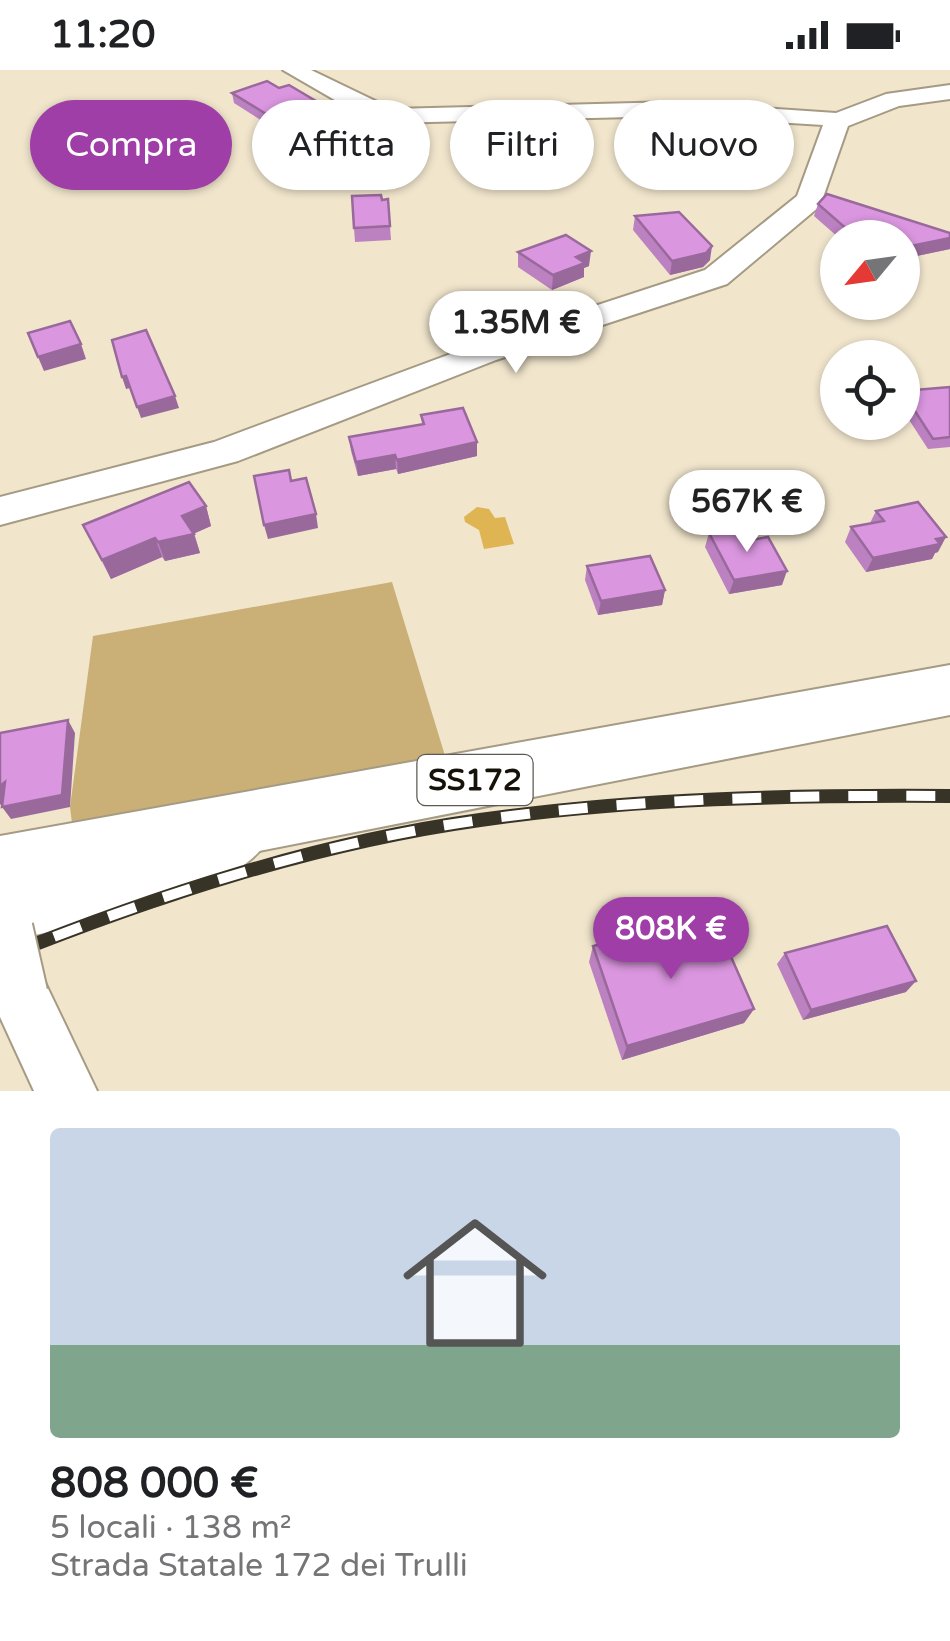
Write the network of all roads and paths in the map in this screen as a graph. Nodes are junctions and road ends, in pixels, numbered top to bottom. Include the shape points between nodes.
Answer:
1 (294, 70) edge
2 (950, 92) edge
3 (838, 122) junction
4 (0, 510) edge
5 (950, 690) edge
6 (2, 899) edge
7 (66, 1091) edge

1 - 3 street via 391,116 675,109
2 - 3 street via 894,99
3 - 4 street via 810,200 716,277 484,354 225,452
5 - 6 main road, SS172 via 265,819
6 - 7 street, bridge via 20,996

